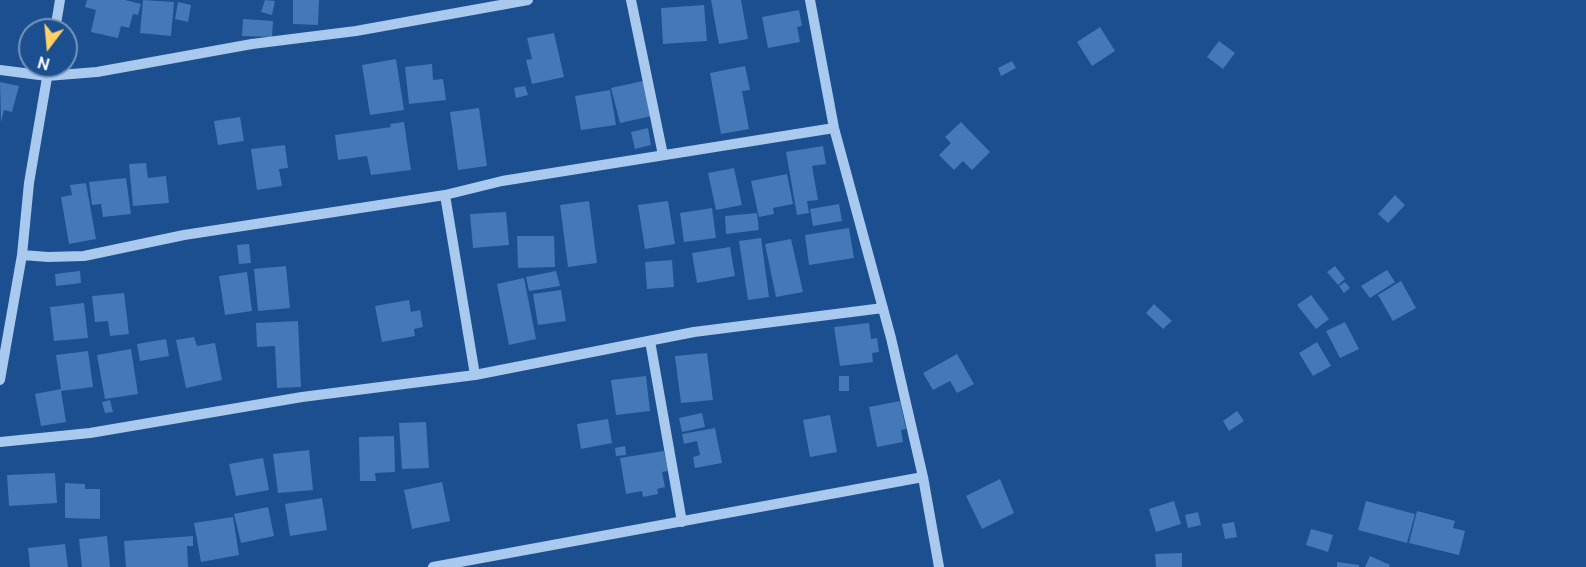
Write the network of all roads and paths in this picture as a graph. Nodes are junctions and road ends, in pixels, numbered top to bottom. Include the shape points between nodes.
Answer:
1 (60, 0) edge
2 (528, 0) edge
3 (631, 0) edge
4 (810, 0) edge
5 (57, 18) edge
6 (0, 70) edge
7 (18, 70) edge
8 (78, 72) edge
9 (47, 78) edge
10 (834, 128) junction
11 (663, 155) junction
12 (445, 195) junction
13 (22, 255) junction
14 (883, 308) junction
15 (650, 341) junction
16 (475, 375) junction
17 (0, 380) edge
18 (0, 442) edge
19 (924, 477) junction
20 (682, 522) junction
21 (433, 567) edge
22 (939, 567) edge

1 - 5 street
2 - 8 street via 356,31 252,44 97,72
3 - 11 street
4 - 10 street
6 - 7 street
9 - 13 street via 29,183
10 - 11 street
10 - 14 street
11 - 12 street via 502,181
12 - 13 street via 184,235 84,256
12 - 16 street
13 - 17 street
14 - 15 street
14 - 19 street
15 - 16 street
15 - 20 street
16 - 18 street via 302,397 90,433
19 - 20 street
19 - 22 street
20 - 21 street

